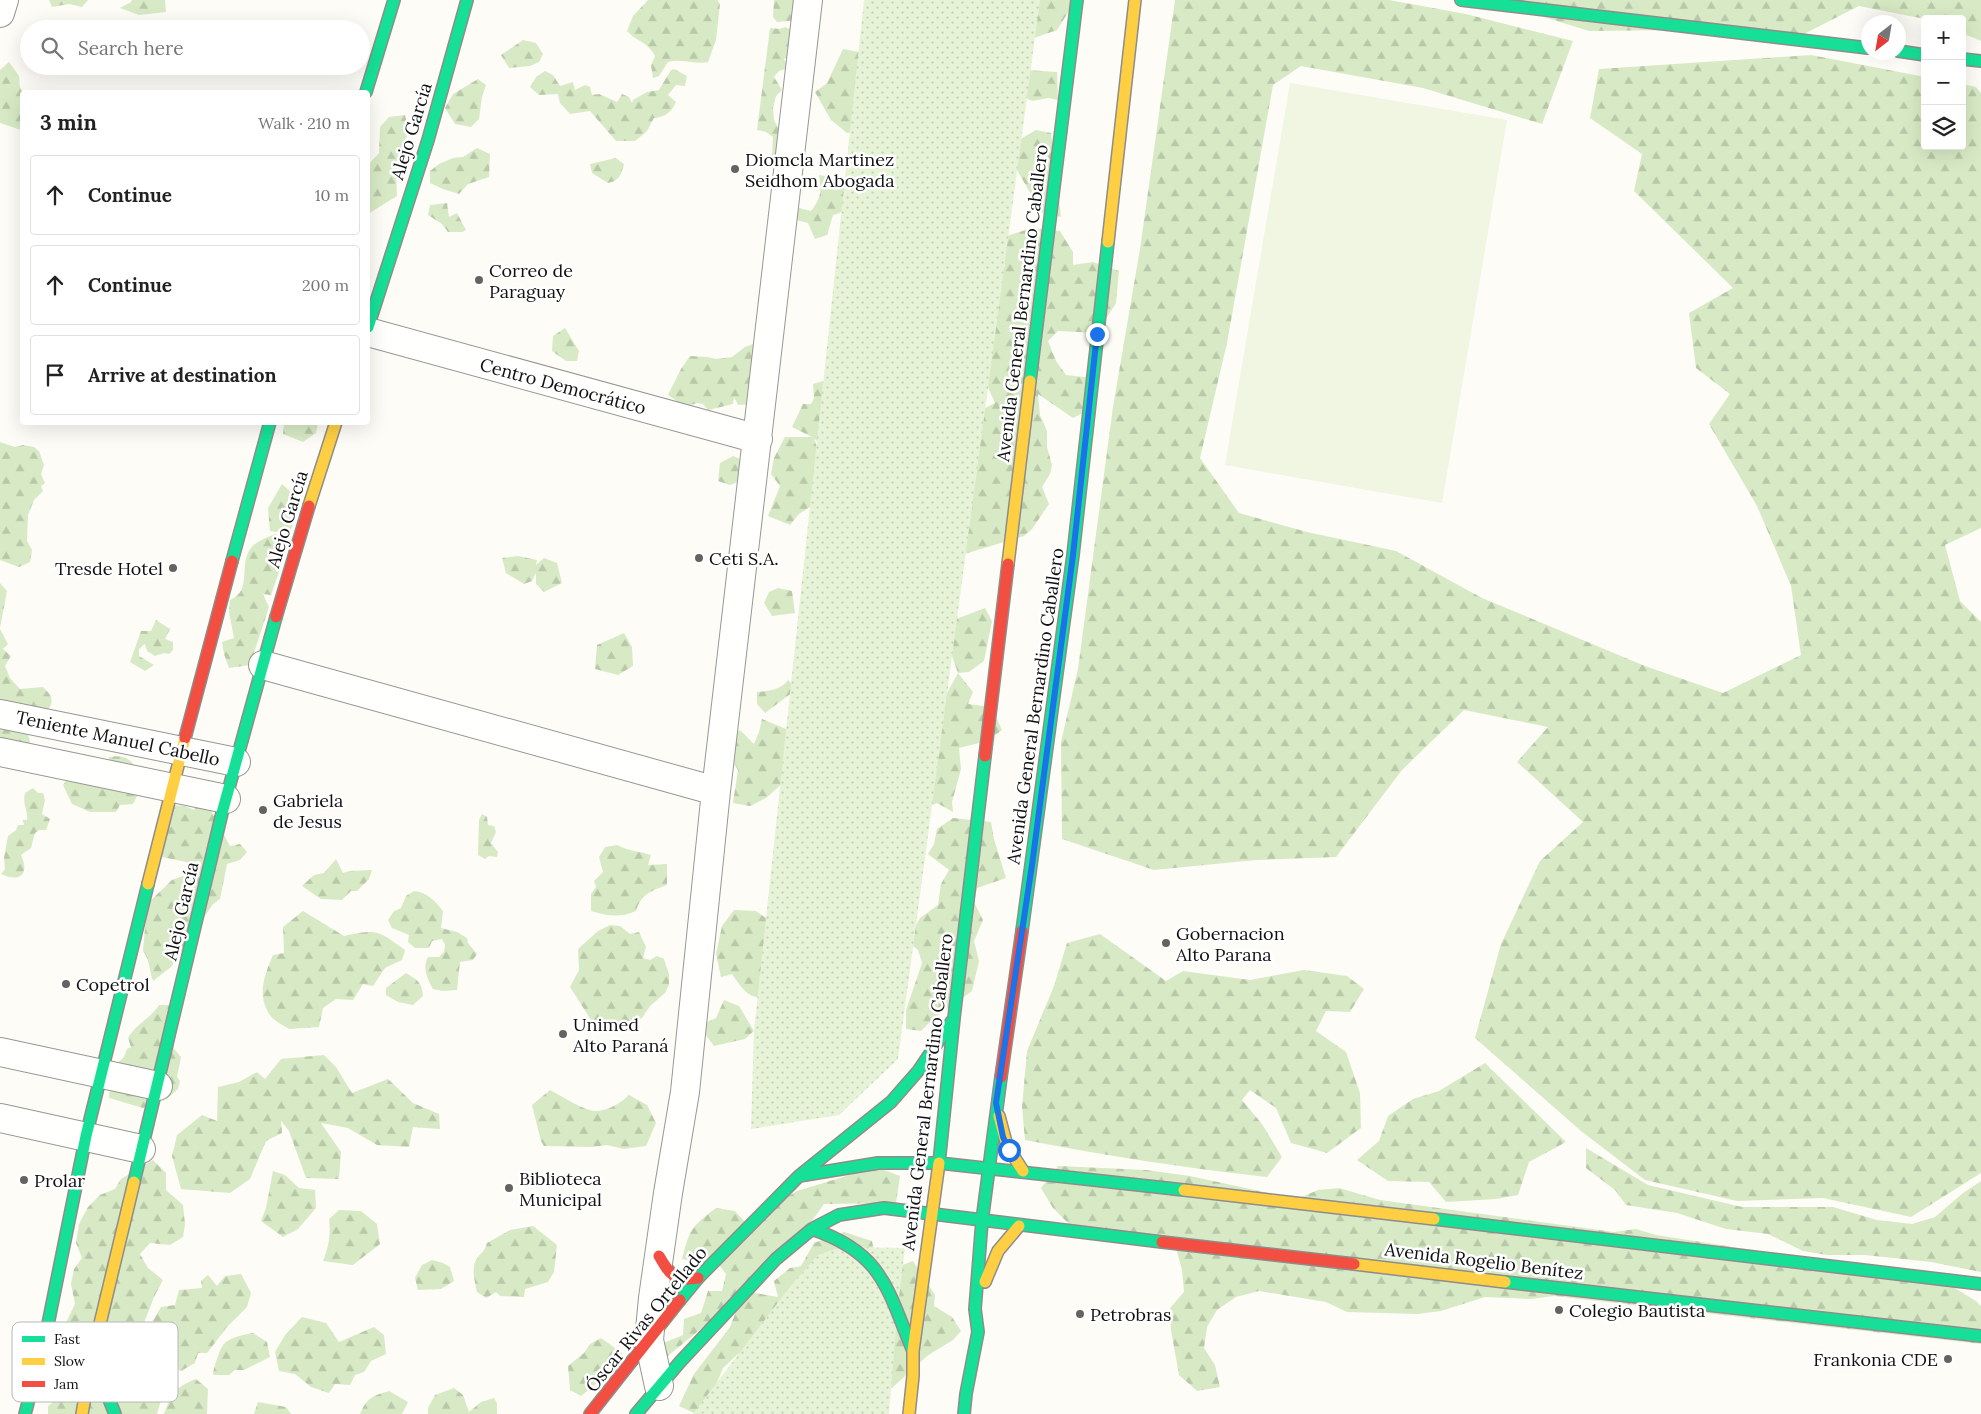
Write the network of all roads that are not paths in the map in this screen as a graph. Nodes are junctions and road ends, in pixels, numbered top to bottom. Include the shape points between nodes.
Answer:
1 (4, 0) edge
2 (394, 0) edge
3 (467, 0) edge
4 (808, 0) edge
5 (1076, 0) edge
6 (1135, 0) edge
7 (1461, 0) edge
8 (0, 13) edge
9 (1861, 47) edge
10 (1906, 53) edge
11 (1921, 55) edge
12 (1966, 59) edge
13 (1981, 61) edge
14 (367, 90) edge
15 (370, 321) edge
16 (370, 333) edge
17 (269, 425) edge
18 (335, 425) edge
19 (758, 439) junction
20 (263, 665) junction
21 (0, 714) edge
22 (181, 751) junction
23 (0, 752) edge
24 (236, 762) junction
25 (172, 788) junction
26 (716, 792) junction
27 (226, 799) junction
28 (954, 1018) junction
29 (0, 1052) edge
30 (101, 1074) junction
31 (158, 1086) junction
32 (996, 1103) junction
33 (0, 1118) edge
34 (86, 1136) junction
35 (141, 1149) junction
36 (939, 1163) junction
37 (989, 1168) junction
38 (1024, 1171) junction
39 (799, 1176) junction
40 (931, 1214) junction
41 (982, 1220) junction
42 (1019, 1226) junction
43 (812, 1229) junction
44 (659, 1256) junction
45 (698, 1278) junction
46 (1981, 1284) edge
47 (976, 1309) junction
48 (49, 1322) edge
49 (100, 1322) edge
50 (1981, 1336) edge
51 (649, 1340) junction
52 (913, 1351) junction
53 (659, 1386) junction
54 (110, 1402) edge
55 (115, 1414) edge
56 (590, 1414) edge
57 (636, 1414) edge
58 (909, 1414) edge
59 (964, 1414) edge

1 - 8 street
2 - 14 street
3 - 15 street, Alejo García via 428,140
4 - 19 street
5 - 28 street, Avenida General Bernardino Caballero
6 - 32 street, Avenida General Bernardino Caballero via 1073,555 1032,865
7 - 9 street
10 - 11 street
12 - 13 street
16 - 19 street, Centro Democrático
17 - 22 street
18 - 20 street, Alejo García via 300,533
19 - 26 street
20 - 24 street, Alejo García
20 - 26 street
21 - 22 street, Teniente Manuel Cabello
22 - 24 street, Teniente Manuel Cabello
22 - 25 street
23 - 25 street, Teniente Manuel Cabello
24 - 27 street, Alejo García
25 - 27 street, Teniente Manuel Cabello
25 - 30 street
26 - 44 street via 685,1092
27 - 31 street, Alejo García
28 - 36 street, Avenida General Bernardino Caballero
28 - 39 street, Óscar Rivas Ortellado via 919,1070 891,1102
29 - 30 street
30 - 31 street
30 - 34 street
31 - 35 street, Alejo García
32 - 37 street, Avenida General Bernardino Caballero
32 - 38 street via 1003,1137 1015,1162
33 - 34 street
34 - 35 street
34 - 48 street
35 - 49 street, Alejo García
36 - 37 street, Avenida Rogelio Benítez
36 - 39 street via 878,1163
36 - 40 street, Avenida General Bernardino Caballero
37 - 38 street, Avenida Rogelio Benítez
37 - 41 street, Avenida General Bernardino Caballero
38 - 46 street, Avenida Rogelio Benítez
39 - 45 street, Óscar Rivas Ortellado
40 - 41 street, Avenida Rogelio Benítez
40 - 43 street via 884,1208 838,1215
40 - 52 street, Avenida General Bernardino Caballero
41 - 42 street, Avenida Rogelio Benítez
41 - 47 street, Avenida General Bernardino Caballero
42 - 47 street via 993,1258
42 - 50 street, Avenida Rogelio Benítez
43 - 52 street via 847,1244 878,1271
43 - 53 street via 758,1276
44 - 45 street via 676,1279
44 - 51 street
45 - 51 street, Óscar Rivas Ortellado
47 - 59 street, Avenida General Bernardino Caballero via 978,1332
51 - 53 street
51 - 56 street, Óscar Rivas Ortellado
52 - 58 street, Avenida General Bernardino Caballero
53 - 57 street
54 - 55 street

